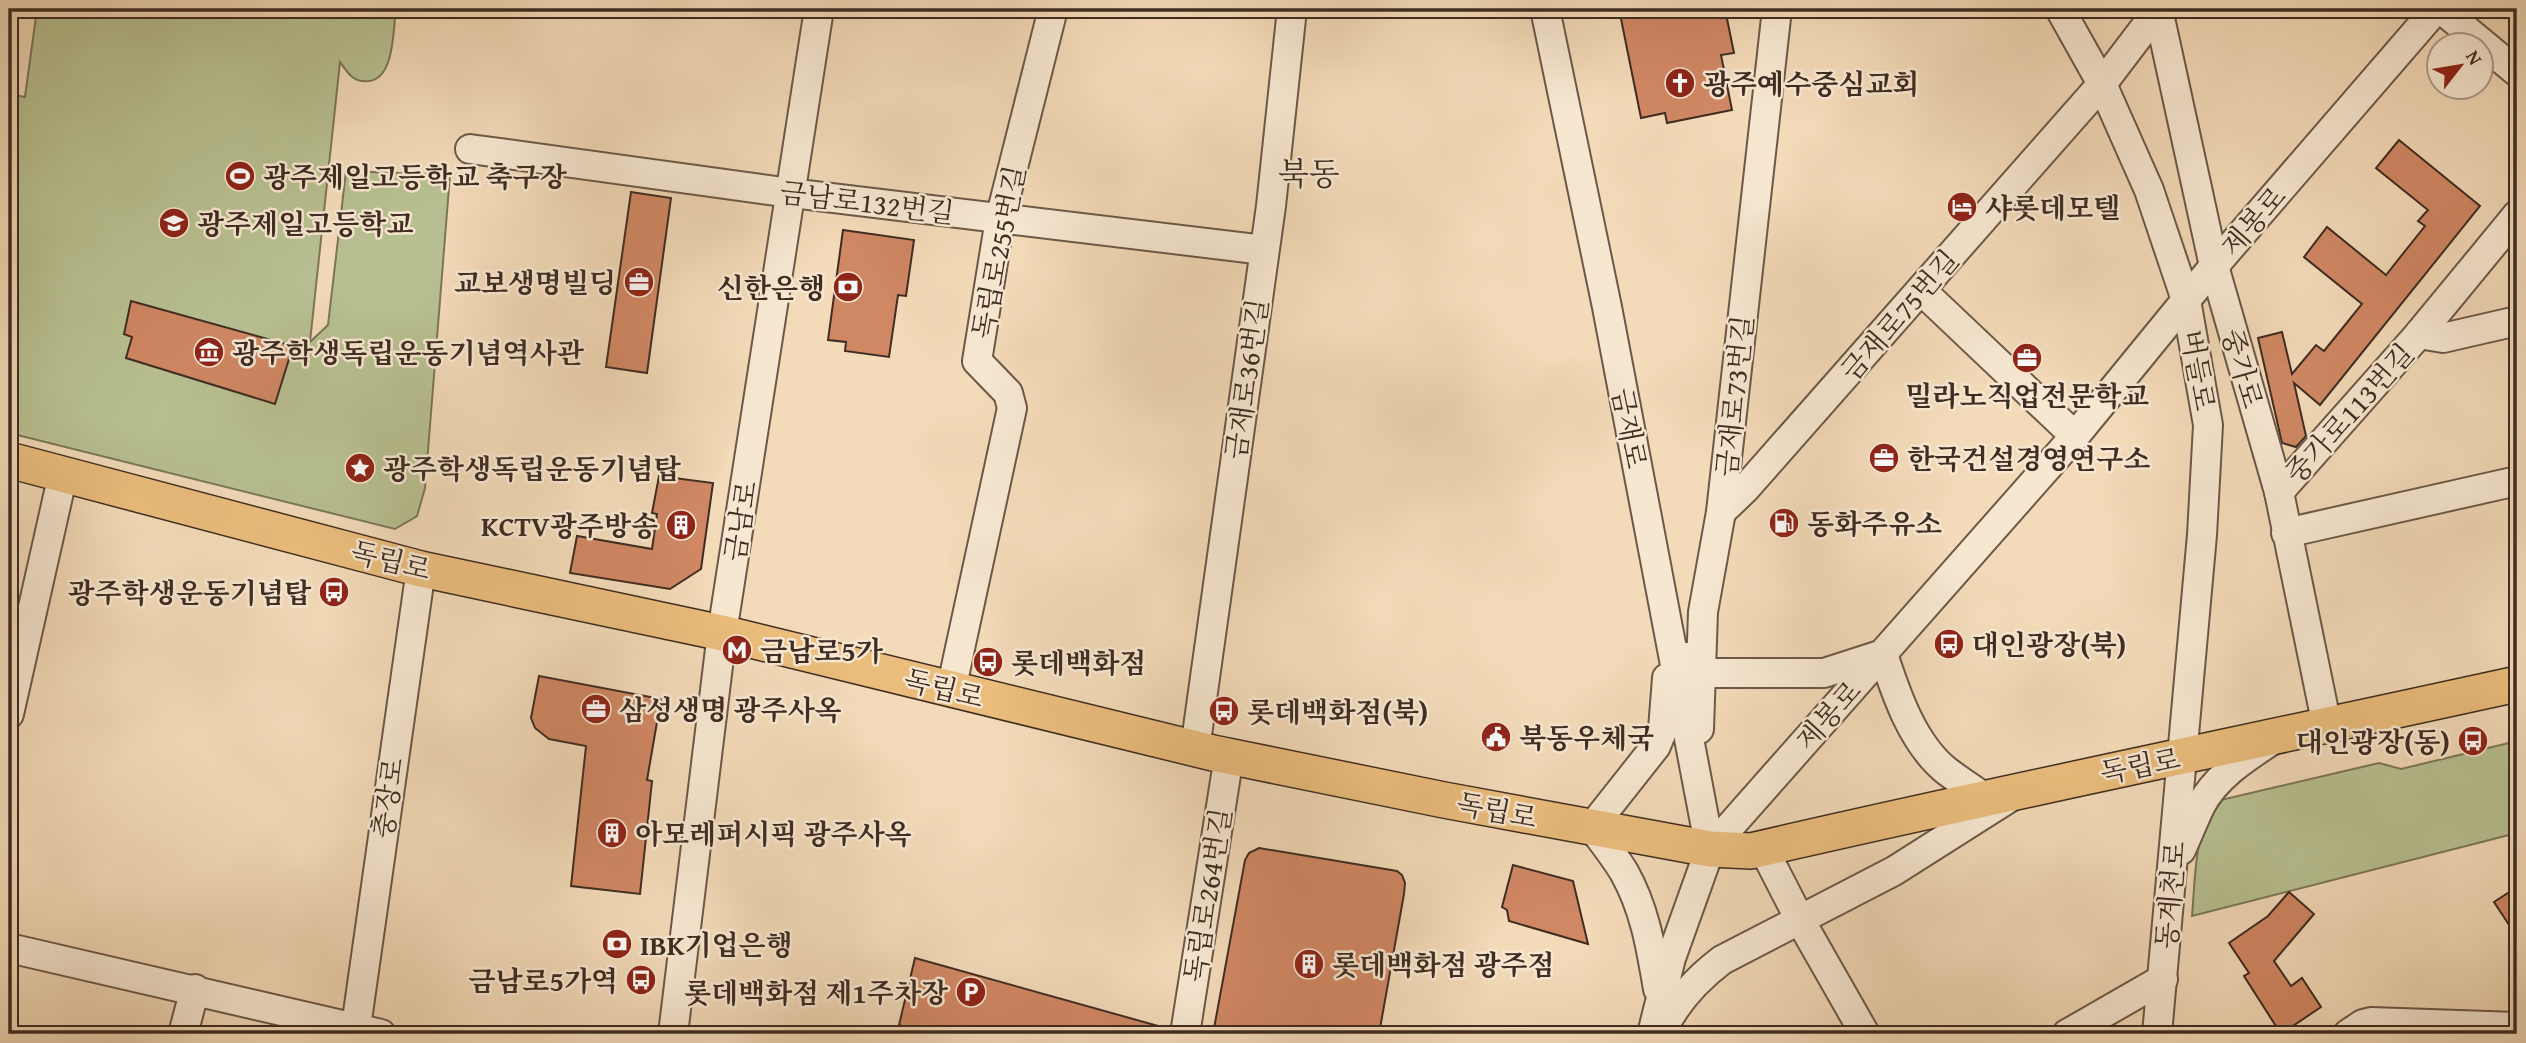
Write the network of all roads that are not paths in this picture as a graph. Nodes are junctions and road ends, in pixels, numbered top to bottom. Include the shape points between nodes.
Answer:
1 (819, 9) edge
2 (1053, 9) edge
3 (1292, 9) edge
4 (1545, 9) edge
5 (1777, 9) edge
6 (2060, 9) edge
7 (2158, 9) edge
8 (2436, 9) edge
9 (2441, 9) edge
10 (2517, 72) edge
11 (2102, 84) junction
12 (470, 149) dead end
13 (791, 193) junction
14 (2517, 215) edge
15 (1000, 219) junction
16 (1264, 250) junction
17 (2214, 266) junction
18 (1921, 290) junction
19 (2186, 300) junction
20 (2517, 320) edge
21 (2419, 334) junction
22 (2075, 436) junction
23 (9, 460) edge
24 (63, 474) junction
25 (2517, 481) edge
26 (2279, 492) junction
27 (1721, 512) junction
28 (2286, 533) junction
29 (422, 569) junction
30 (1668, 629) junction
31 (722, 634) junction
32 (1883, 654) junction
33 (1701, 670) junction
34 (2517, 684) edge
35 (951, 690) junction
36 (9, 714) edge
37 (2327, 726) junction
38 (2279, 736) junction
39 (1195, 749) junction
40 (1229, 756) junction
41 (2181, 757) junction
42 (1697, 783) junction
43 (2023, 789) junction
44 (1984, 797) junction
45 (1592, 827) junction
46 (1763, 848) junction
47 (1710, 849) junction
48 (2173, 869) junction
49 (1800, 920) junction
50 (9, 948) edge
51 (2163, 979) junction
52 (195, 989) junction
53 (1660, 1004) junction
54 (2517, 1027) edge
55 (364, 1032) edge
56 (183, 1034) edge
57 (673, 1034) edge
58 (1185, 1034) edge
59 (1652, 1034) edge
60 (1660, 1034) edge
61 (1865, 1034) edge
62 (2067, 1034) edge
63 (2157, 1034) edge
64 (2348, 1034) edge

1 - 13 street, 금남로
2 - 15 street, 독립로255번길
3 - 16 street, 금재로36번길
4 - 30 street, 금재로
5 - 27 street, 금재로73번길
6 - 11 street, 버들로
7 - 11 street, 금재로75번길
7 - 17 street, 중가로
8 - 17 street, 제봉로
9 - 10 street
11 - 18 street, 금재로75번길
11 - 19 street, 버들로 via 2149,190
12 - 13 street, 금남로132번길
13 - 15 street, 금남로132번길
13 - 31 street, 금남로
14 - 21 street, 중가로113번길
15 - 16 street, 금남로132번길
15 - 35 street, 독립로255번길 via 977,361 1008,393 1012,408
16 - 39 street, 금재로36번길
17 - 19 street, 제봉로
17 - 26 street, 중가로
18 - 22 street
18 - 27 street, 금재로75번길
19 - 22 street, 제봉로
19 - 41 street, 버들로 via 2208,425 2203,535
20 - 21 street, 중가로113번길 via 2444,338
21 - 26 street, 중가로113번길
22 - 32 street, 제봉로
23 - 24 main road, 독립로
24 - 29 main road, 독립로
24 - 36 street
25 - 28 street
26 - 28 street, 중가로
27 - 33 street, 금재로73번길 via 1703,612
28 - 37 street, 중가로
29 - 31 main road, 독립로
29 - 55 street, 충장로
30 - 33 street
30 - 42 street, 금재로
30 - 45 street via 1663,729 1646,760
31 - 35 main road, 독립로
31 - 57 street, 금남로
32 - 33 street via 1824,673
32 - 44 street via 1899,703 1919,738 1946,771
32 - 47 street, 제봉로
33 - 42 street, 금재로73번길
34 - 37 main road, 독립로
35 - 39 main road, 독립로
37 - 38 main road, 독립로
38 - 41 main road, 독립로
38 - 48 street via 2212,788
39 - 40 main road, 독립로
40 - 45 main road, 독립로
40 - 58 street, 독립로264번길
41 - 43 main road, 독립로
41 - 48 street, 동계천로
42 - 47 street, 금재로
43 - 44 main road, 독립로
43 - 49 street via 1894,872
44 - 46 main road, 독립로
45 - 47 main road, 독립로
45 - 53 street via 1624,871 1640,905
46 - 47 main road, 독립로
46 - 49 street
47 - 53 street, 제봉로 via 1671,958
48 - 51 street, 동계천로
49 - 60 street via 1700,976
49 - 61 street
50 - 52 street, 충장로
51 - 62 street
51 - 63 street, 동계천로
52 - 55 street, 충장로
52 - 56 street
53 - 59 street, 제봉로
54 - 64 street via 2371,1022

